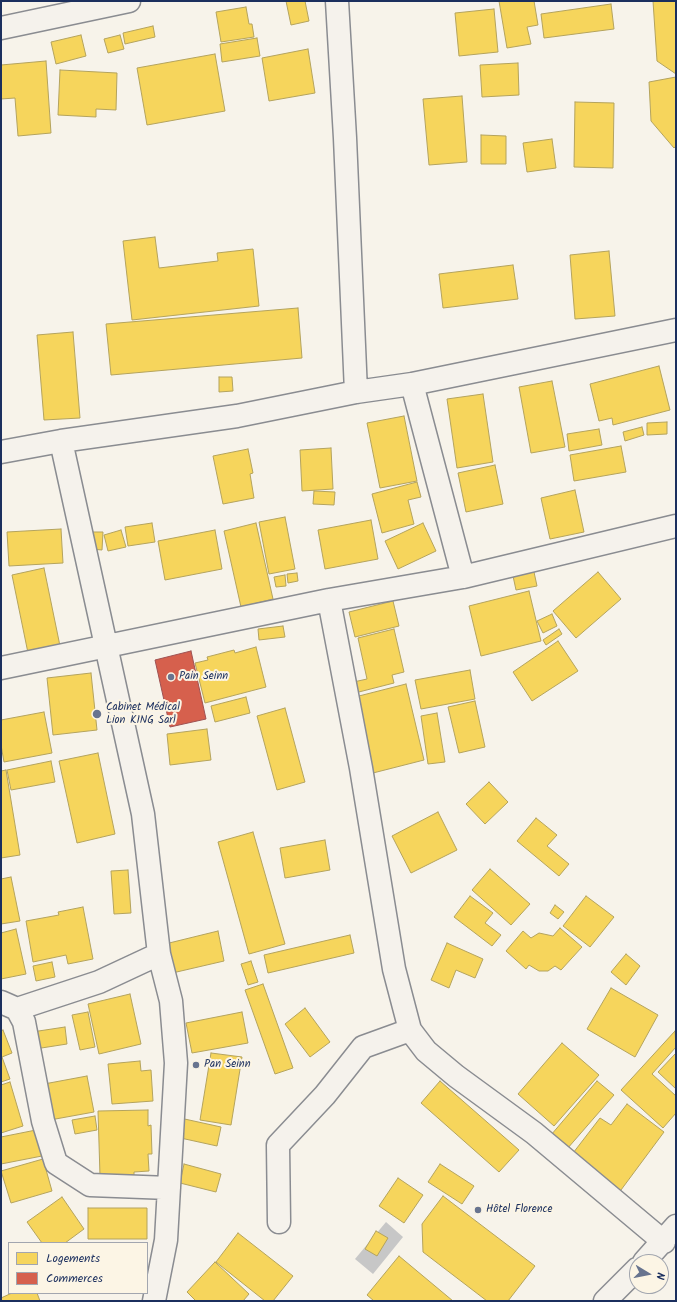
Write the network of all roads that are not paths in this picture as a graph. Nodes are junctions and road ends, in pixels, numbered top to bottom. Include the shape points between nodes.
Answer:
1 (129, 1) edge
2 (337, 1) edge
3 (1, 28) edge
4 (676, 330) edge
5 (412, 384) junction
6 (356, 392) junction
7 (61, 441) junction
8 (1, 452) edge
9 (676, 526) edge
10 (463, 577) junction
11 (329, 600) junction
12 (105, 646) junction
13 (1, 668) edge
14 (159, 954) junction
15 (9, 1005) edge
16 (410, 1030) junction
17 (169, 1188) junction
18 (279, 1222) dead end
19 (670, 1234) edge
20 (651, 1254) edge
21 (629, 1277) edge
22 (154, 1301) edge
23 (605, 1301) edge

1 - 3 street
2 - 6 street via 346,138
4 - 5 street
5 - 6 street
5 - 10 street
6 - 7 street via 237,416
7 - 8 street
7 - 12 street
9 - 10 street
10 - 11 street
11 - 12 street
11 - 16 street via 361,768 394,969
12 - 13 street
12 - 14 street via 143,814
14 - 15 street via 98,982
14 - 17 street via 171,1001 176,1064
15 - 17 street via 24,1022 43,1121 56,1163 90,1185
16 - 18 street via 363,1047 325,1095 278,1145
16 - 19 street via 426,1051 456,1076
17 - 22 street via 166,1240
19 - 20 street
21 - 23 street

